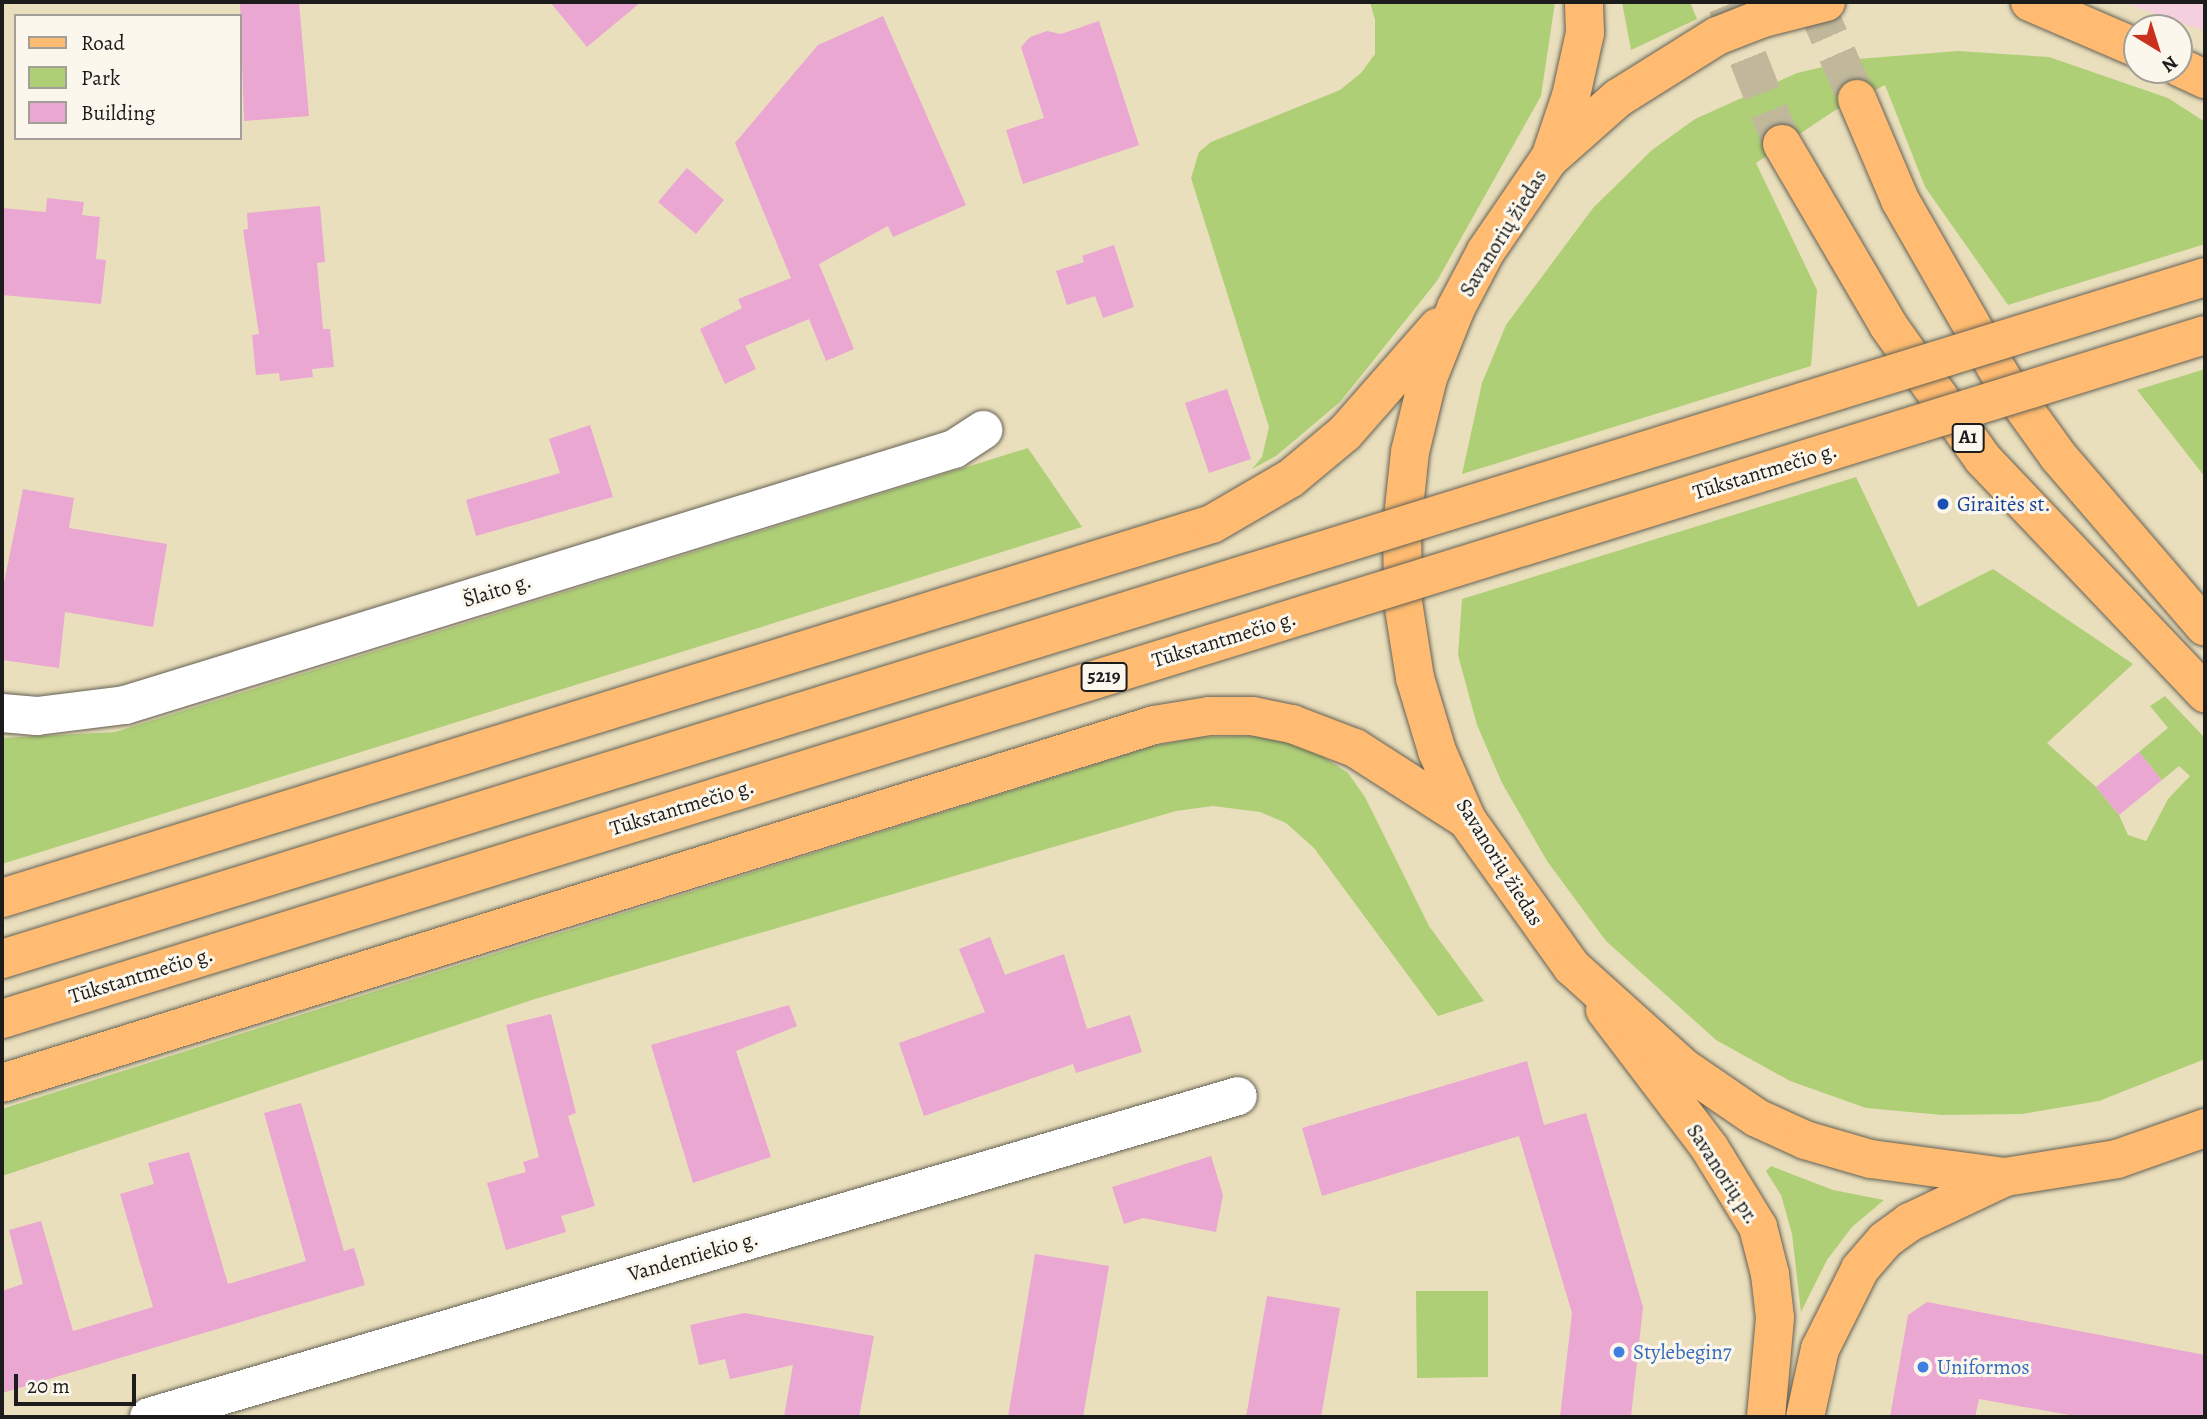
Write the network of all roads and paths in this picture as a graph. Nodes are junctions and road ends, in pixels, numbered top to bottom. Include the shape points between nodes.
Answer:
1 (1584, 2) edge
2 (1826, 2) edge
3 (2030, 2) edge
4 (2073, 2) edge
5 (2099, 30) junction
6 (2123, 41) edge
7 (1857, 99) tunnel mouth
8 (1782, 144) tunnel mouth
9 (1549, 159) junction
10 (2205, 277) edge
11 (1456, 307) junction
12 (2205, 335) edge
13 (983, 429) dead end
14 (2205, 627) edge
15 (2205, 693) edge
16 (2, 713) edge
17 (1467, 820) junction
18 (2, 898) edge
19 (2, 959) edge
20 (1572, 967) junction
21 (2, 1019) edge
22 (2, 1083) edge
23 (1238, 1096) dead end
24 (2205, 1128) edge
25 (2005, 1177) junction
26 (149, 1417) edge
27 (1766, 1417) edge
28 (1805, 1417) edge

1 - 9 main road via 1585,33 1571,96
2 - 9 main road, Savanorių žiedas via 1763,18 1678,57 1618,98
3 - 5 main road
4 - 5 street
5 - 6 main road
7 - 14 main road via 1906,212 2002,377 2059,456
8 - 15 main road, A1 via 1888,325 1983,459
9 - 11 main road, Savanorių žiedas via 1486,251
10 - 19 main road, bridge
11 - 17 main road, Savanorių žiedas via 1428,378 1410,452 1402,527 1403,590 1415,678 1437,751
11 - 18 main road via 1345,433 1291,478 1212,524
12 - 21 main road, Tūkstantmečio g. / 5219, bridge
13 - 16 street, Šlaito g. via 954,449 125,705 37,716
17 - 20 main road, Savanorių žiedas
17 - 22 main road via 1355,748 1292,724 1252,716 1209,716 1154,725
20 - 25 main road, Savanorių žiedas via 1674,1060 1757,1118 1805,1140 1871,1159
20 - 27 main road, Savanorių pr. via 1709,1147 1758,1227 1774,1318
23 - 26 street, Vandentiekio g.
24 - 25 main road, Savanorių žiedas via 2117,1159
25 - 28 main road via 1910,1222 1885,1240 1860,1269 1820,1349

